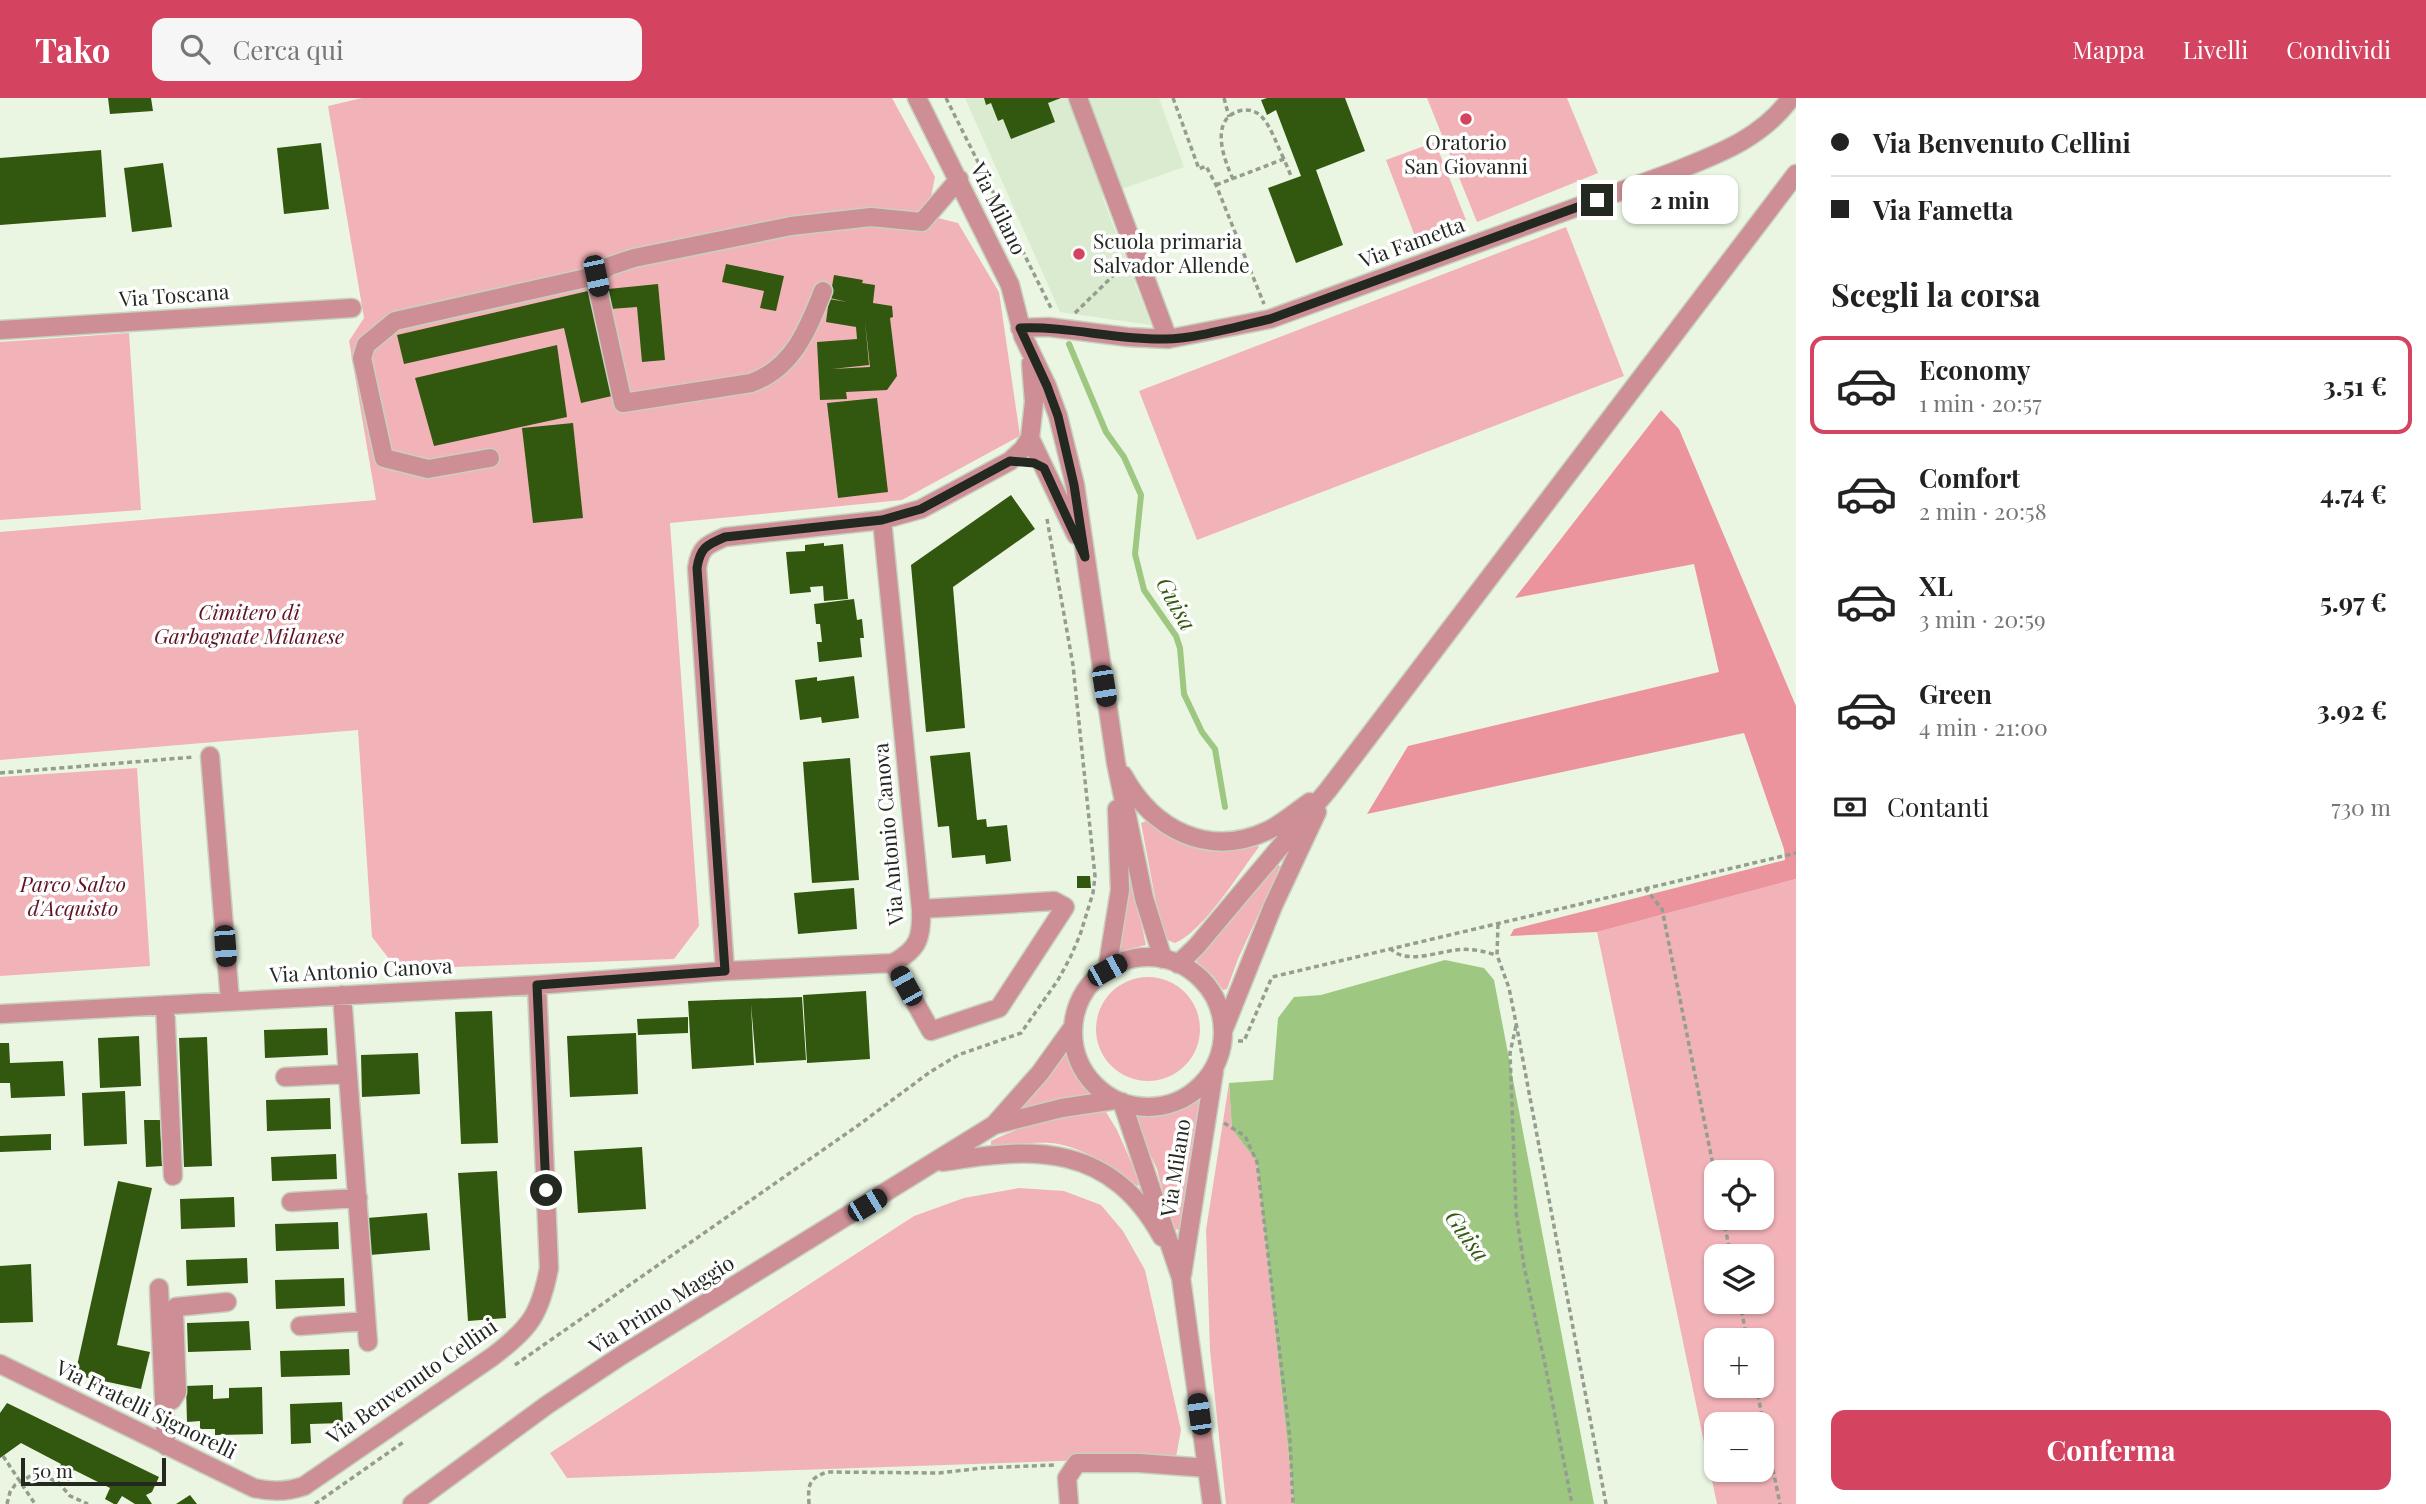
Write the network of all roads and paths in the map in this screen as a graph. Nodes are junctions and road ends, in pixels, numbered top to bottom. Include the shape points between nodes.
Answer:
1 (917, 98) edge
2 (946, 98) edge
3 (1078, 98) edge
4 (1173, 98) edge
5 (1224, 98) edge
6 (1791, 98) edge
7 (1229, 117) junction
8 (1283, 159) junction
9 (1796, 174) edge
10 (1291, 176) dead end
11 (959, 179) junction
12 (1233, 179) junction
13 (1216, 185) junction
14 (1132, 242) junction
15 (596, 276) junction
16 (823, 291) dead end
17 (352, 308) dead end
18 (1270, 319) junction
19 (1061, 328) junction
20 (0, 330) edge
21 (1024, 336) junction
22 (1168, 339) junction
23 (1030, 438) junction
24 (1068, 456) junction
25 (490, 458) dead end
26 (1010, 461) junction
27 (1044, 468) junction
28 (1057, 492) junction
29 (882, 520) junction
30 (1085, 557) junction
31 (210, 756) joint
32 (1116, 763) junction
33 (0, 773) edge
34 (1328, 790) junction
35 (1796, 853) edge
36 (1645, 888) junction
37 (921, 909) junction
38 (1498, 924) junction
39 (1390, 948) junction
40 (1497, 955) junction
41 (1170, 962) junction
42 (893, 963) junction
43 (1107, 970) junction
44 (725, 971) junction
45 (537, 985) junction
46 (342, 995) junction
47 (229, 1001) junction
48 (165, 1005) junction
49 (0, 1014) edge
50 (1516, 1023) junction
51 (1073, 1027) junction
52 (1222, 1038) junction
53 (1216, 1065) junction
54 (348, 1074) junction
55 (285, 1077) dead end
56 (1119, 1101) junction
57 (1208, 1113) junction
58 (994, 1125) junction
59 (1712, 1160) edge
60 (934, 1164) junction
61 (173, 1176) dead end
62 (358, 1198) junction
63 (291, 1202) dead end
64 (1181, 1278) junction
65 (159, 1288) dead end
66 (227, 1302) dead end
67 (366, 1321) junction
68 (300, 1326) dead end
69 (368, 1342) dead end
70 (0, 1364) edge
71 (508, 1369) dead end
72 (1758, 1398) edge
73 (164, 1404) junction
74 (406, 1441) dead end
75 (166, 1446) junction
76 (3, 1456) dead end
77 (1077, 1463) junction
78 (1207, 1468) junction
79 (20, 1481) junction
80 (274, 1491) joint
81 (416, 1502) edge
82 (7, 1504) edge
83 (34, 1504) edge
84 (88, 1504) edge
85 (315, 1504) edge
86 (809, 1504) edge
87 (1069, 1504) edge
88 (1212, 1504) edge
89 (1293, 1504) edge
90 (1572, 1504) edge
91 (1606, 1504) edge
92 (1780, 1504) edge

1 - 11 street, Via Milano
2 - 19 path
3 - 14 street
4 - 13 path via 1199,169 1206,166
5 - 7 path
6 - 18 street, Via Fametta via 1759,132 1673,173
7 - 8 path via 1245,110 1259,115
7 - 12 path via 1221,146
8 - 10 path
8 - 12 path
9 - 34 street
11 - 15 street via 922,222 871,217 791,226 634,258
11 - 21 street, Via Milano via 1010,285
12 - 13 path
13 - 18 path
14 - 19 path via 1121,268
14 - 22 street
15 - 16 street via 624,403 766,377 802,340
15 - 25 street via 395,321 366,345 362,358 384,458 428,469
17 - 20 street, Via Toscana
18 - 22 street, Via Fametta
19 - 21 street, Via Fametta
19 - 22 street, Via Fametta
21 - 23 street, Via Milano via 1034,385
21 - 24 street, Via Milano via 1047,386
23 - 24 street via 1051,440
23 - 26 street
23 - 27 street, Via Milano
24 - 30 street, Via Milano
26 - 27 street
26 - 29 street via 921,509
27 - 28 street, Via Milano
28 - 30 street, Via Milano
28 - 71 path via 1043,497 1073,665 1095,876 1080,935 1058,980 1021,1033 958,1055 930,1072
29 - 37 street, Via Antonio Canova
29 - 44 street via 725,537 699,554
30 - 32 street, Via Milano
31 - 33 path
31 - 47 street
32 - 34 street via 1132,793 1161,822 1187,836 1212,842 1269,830
32 - 41 street, Via Milano via 1144,898
32 - 43 street, Via Milano via 1120,890
34 - 41 street via 1196,947
34 - 52 street via 1273,906
35 - 36 path
36 - 38 path
36 - 59 path via 1662,909
37 - 42 street, Via Antonio Canova via 916,944
37 - 42 street via 1054,901 1065,907 999,1008 931,1031
38 - 39 path
38 - 40 path
39 - 40 path via 1405,956 1471,949
39 - 52 path via 1272,977 1244,1041
40 - 50 path
41 - 43 street via 1148,957
41 - 52 street via 1202,980 1219,1011
42 - 44 street, Via Antonio Canova
43 - 51 street via 1087,989
44 - 45 street, Via Antonio Canova
45 - 46 street, Via Antonio Canova
45 - 80 street, Via Benvenuto Cellini via 549,1268 544,1297 531,1322 492,1357 304,1486
46 - 47 street, Via Antonio Canova
46 - 54 street
47 - 48 street, Via Antonio Canova
48 - 49 street, Via Antonio Canova
48 - 61 street
50 - 90 path via 1510,1053 1516,1212
50 - 91 path
51 - 56 street via 1083,1070
51 - 58 street, Via Primo Maggio
52 - 53 street
53 - 56 street via 1199,1087 1176,1102 1149,1107
53 - 57 street, Via Milano
54 - 55 street
54 - 62 street
56 - 58 street, Via Primo Maggio via 1062,1108
56 - 64 street, Via Milano
57 - 64 street, Via Milano
57 - 89 path via 1245,1136 1257,1162 1290,1439
58 - 60 street, Via Primo Maggio
60 - 64 street, Via Primo Maggio via 1006,1152 1039,1153 1088,1166 1116,1183 1143,1209
60 - 81 street, Via Primo Maggio via 622,1355
62 - 63 street
62 - 67 street
64 - 78 street, Via Milano
65 - 73 street
66 - 73 street via 176,1307 177,1392
67 - 68 street
67 - 69 street
70 - 75 street, Via Fratelli Signorelli
72 - 92 path
73 - 75 street
74 - 85 path
75 - 80 street, Via Fratelli Signorelli via 254,1488
76 - 79 path
77 - 78 street
77 - 86 path via 939,1473 827,1472 815,1476 809,1485
77 - 87 street via 1067,1478
78 - 88 street, Via Milano
79 - 82 path
79 - 83 path
79 - 84 path via 41,1475

